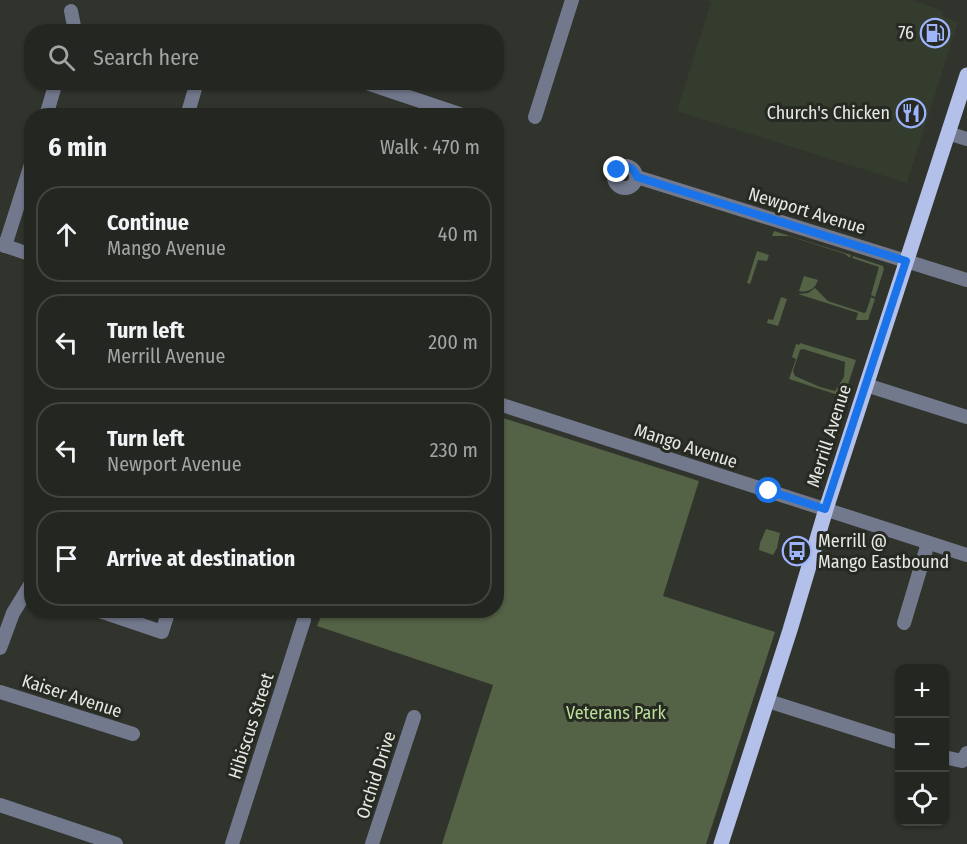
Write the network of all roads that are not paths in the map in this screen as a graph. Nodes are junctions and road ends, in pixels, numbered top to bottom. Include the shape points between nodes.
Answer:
1 (572, 0) edge
2 (71, 11) dead end
3 (74, 24) edge
4 (967, 75) edge
5 (54, 90) edge
6 (195, 90) edge
7 (388, 90) edge
8 (48, 108) edge
9 (189, 108) edge
10 (444, 108) edge
11 (535, 117) dead end
12 (948, 133) junction
13 (967, 139) edge
14 (637, 177) dead end
15 (24, 184) edge
16 (3, 245) edge
17 (24, 252) edge
18 (906, 261) junction
19 (967, 280) edge
20 (866, 386) junction
21 (504, 407) edge
22 (967, 417) edge
23 (825, 509) junction
24 (928, 543) junction
25 (967, 555) edge
26 (24, 596) edge
27 (121, 618) edge
28 (166, 618) edge
29 (304, 620) dead end
30 (904, 623) dead end
31 (0, 648) edge
32 (0, 692) edge
33 (768, 701) junction
34 (414, 717) dead end
35 (133, 734) dead end
36 (895, 741) edge
37 (0, 805) edge
38 (116, 844) edge
39 (232, 844) edge
40 (372, 844) edge
41 (721, 844) edge

1 - 11 street
2 - 3 street
4 - 12 main road, Merrill Avenue
5 - 8 street
6 - 9 street
7 - 10 street
12 - 13 street
12 - 18 main road, Merrill Avenue
14 - 18 street, Newport Avenue
15 - 16 street
16 - 17 street
18 - 19 street, Newport Avenue
18 - 20 main road, Merrill Avenue
20 - 22 street
20 - 23 main road, Merrill Avenue
21 - 23 street, Mango Avenue
23 - 24 street, Mango Avenue
23 - 33 main road, Merrill Avenue
24 - 25 street, Mango Avenue
24 - 30 street
26 - 31 street
27 - 28 street via 162,632
29 - 39 street, Hibiscus Street
32 - 35 street, Kaiser Avenue
33 - 36 street
33 - 41 main road, Merrill Avenue
34 - 40 street, Orchid Drive
37 - 38 street

